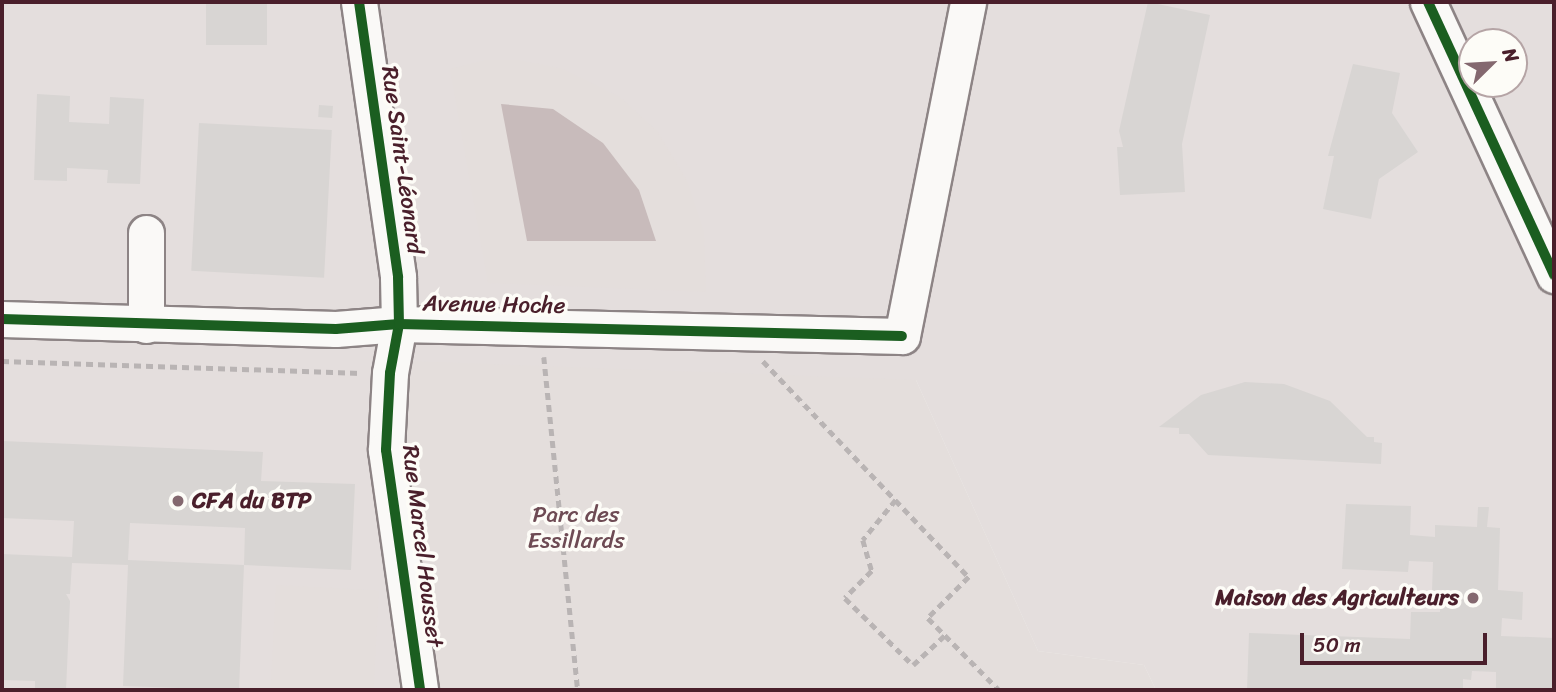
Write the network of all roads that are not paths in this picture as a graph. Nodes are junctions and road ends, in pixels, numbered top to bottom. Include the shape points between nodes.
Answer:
1 (359, 2) edge
2 (968, 2) edge
3 (1428, 2) edge
4 (146, 233) dead end
5 (1554, 275) edge
6 (2, 319) edge
7 (400, 324) junction
8 (146, 325) junction
9 (420, 690) edge

1 - 7 street, Rue Saint-Léonard via 398,277
2 - 7 street, Avenue Hoche via 902,337
3 - 5 street
4 - 8 street
6 - 8 street, Avenue Hoche
7 - 8 street, Avenue Hoche via 336,330
7 - 9 street, Rue Marcel Housset via 390,373 386,450

